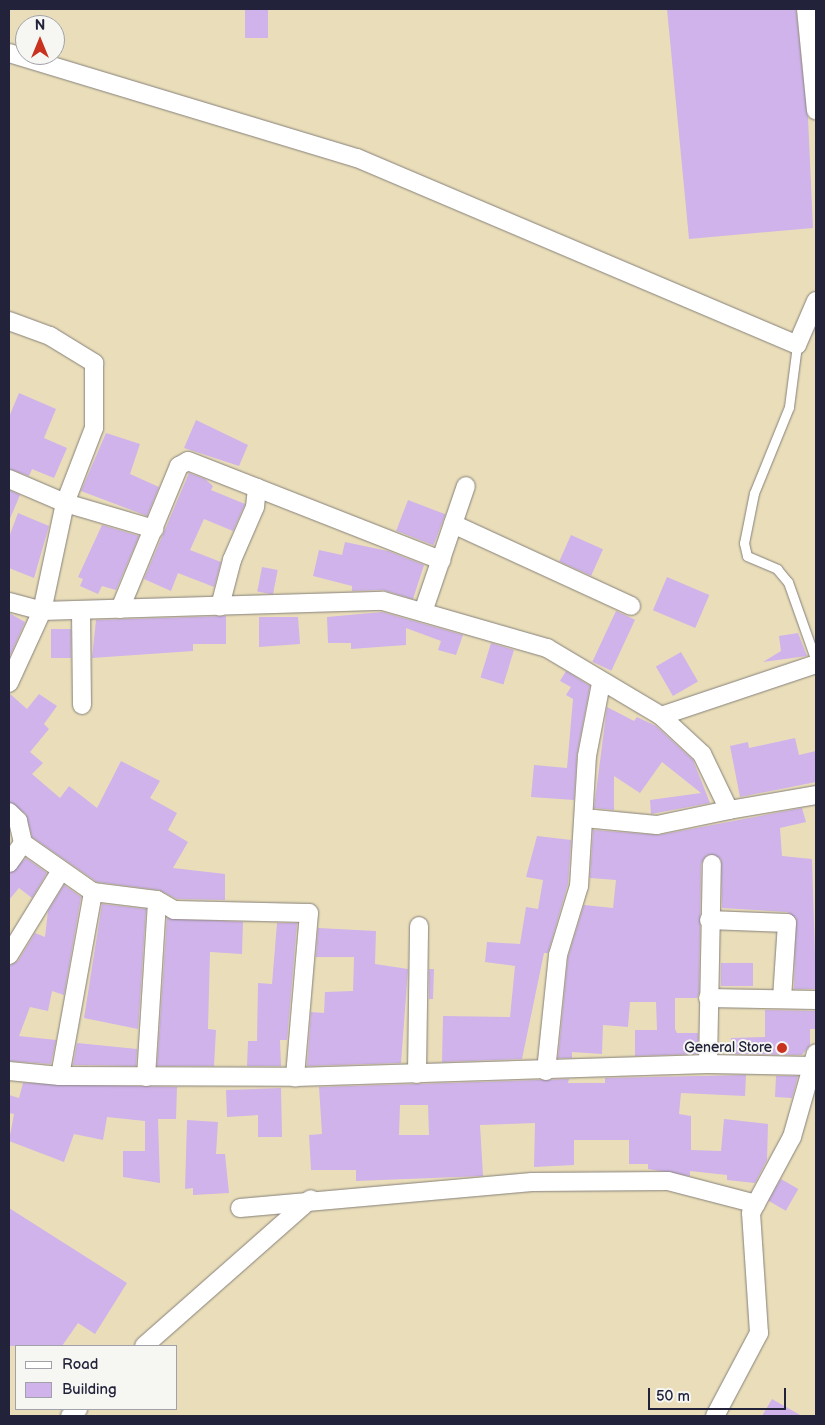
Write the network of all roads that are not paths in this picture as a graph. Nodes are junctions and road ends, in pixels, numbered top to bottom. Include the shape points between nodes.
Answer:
1 (806, 9) edge
2 (9, 53) edge
3 (815, 76) edge
4 (816, 111) edge
5 (816, 301) edge
6 (9, 321) edge
7 (796, 345) junction
8 (9, 479) edge
9 (466, 486) dead end
10 (257, 488) junction
11 (65, 503) junction
12 (453, 524) junction
13 (154, 529) junction
14 (441, 560) junction
15 (9, 602) edge
16 (220, 606) junction
17 (631, 606) dead end
18 (120, 609) junction
19 (81, 610) junction
20 (42, 611) junction
21 (423, 612) junction
22 (816, 663) edge
23 (9, 683) edge
24 (601, 683) junction
25 (82, 704) dead end
26 (661, 716) junction
27 (816, 795) edge
28 (729, 810) junction
29 (9, 812) edge
30 (584, 818) junction
31 (23, 843) junction
32 (9, 863) edge
33 (712, 864) dead end
34 (60, 872) junction
35 (93, 892) junction
36 (157, 900) junction
37 (708, 920) junction
38 (419, 926) dead end
39 (9, 954) edge
40 (708, 998) junction
41 (782, 999) junction
42 (816, 1000) edge
43 (815, 1059) edge
44 (708, 1064) junction
45 (9, 1071) edge
46 (546, 1071) junction
47 (416, 1074) junction
48 (60, 1076) junction
49 (146, 1077) junction
50 (295, 1077) junction
51 (810, 1106) edge
52 (311, 1199) junction
53 (756, 1204) junction
54 (240, 1208) dead end
55 (145, 1345) edge
56 (715, 1416) edge

1 - 3 street
2 - 7 street via 357,158
3 - 4 street
5 - 7 street
6 - 11 street via 50,336 94,363 94,428
7 - 22 lane via 789,407 754,493 744,543 747,556 777,569 788,582
8 - 11 street
9 - 12 street
10 - 13 street via 182,462
10 - 14 street
10 - 16 street via 255,507 232,560
11 - 13 street
11 - 20 street
12 - 14 street
12 - 17 street
13 - 18 street
14 - 21 street
15 - 20 street
16 - 18 street
16 - 21 street via 383,601
18 - 19 street
19 - 20 street
19 - 25 street
20 - 23 street
21 - 24 street via 548,648
22 - 26 street
24 - 26 street
24 - 30 street via 587,756
26 - 28 street via 702,754
27 - 28 street
28 - 30 street via 656,824
29 - 31 street via 18,821
30 - 46 street via 579,886 558,955
31 - 32 street
31 - 34 street
33 - 37 street
34 - 35 street
34 - 39 street
35 - 36 street
35 - 48 street
36 - 49 street
36 - 50 street via 174,910 309,913
37 - 40 street
37 - 41 street via 787,923
38 - 47 street
40 - 41 street
40 - 44 street
41 - 42 street
43 - 44 street
43 - 51 street
44 - 46 street
45 - 48 street
46 - 47 street
47 - 50 street
48 - 49 street
49 - 50 street
51 - 53 street
52 - 53 street via 532,1182 668,1181
52 - 54 street
52 - 55 street
53 - 56 street via 751,1213 758,1333

